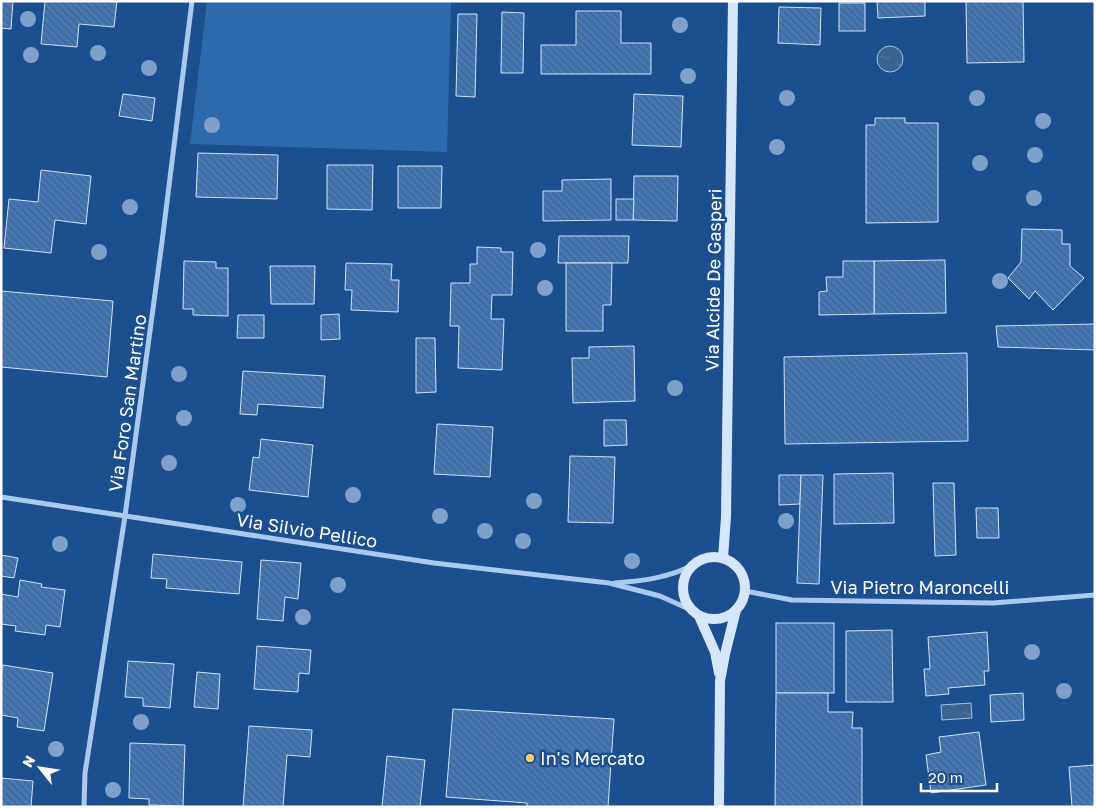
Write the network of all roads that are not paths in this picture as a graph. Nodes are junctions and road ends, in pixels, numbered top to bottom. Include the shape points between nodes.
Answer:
1 (192, 1) edge
2 (733, 1) edge
3 (1, 497) edge
4 (125, 516) junction
5 (723, 558) junction
6 (693, 565) junction
7 (610, 583) junction
8 (745, 591) junction
9 (1095, 595) edge
10 (736, 610) junction
11 (695, 613) junction
12 (720, 681) junction
13 (84, 807) edge
14 (719, 807) edge

1 - 4 street, Via Foro San Martino
2 - 5 main road, Via Alcide De Gasperi
3 - 4 street, Via Silvio Pellico
4 - 7 street, Via Silvio Pellico via 434,563
4 - 13 street, Via Foro San Martino via 85,773
5 - 6 main road via 712,557
5 - 8 main road via 740,571
6 - 7 street, Via Silvio Pellico via 661,577
6 - 11 main road via 683,582 682,592 685,602
7 - 11 street, Via Silvio Pellico via 660,596
8 - 9 street, Via Pietro Maroncelli via 792,600 992,603
8 - 10 main road
10 - 11 main road via 718,619 708,619
10 - 12 main road
11 - 12 main road via 715,652
12 - 14 main road

